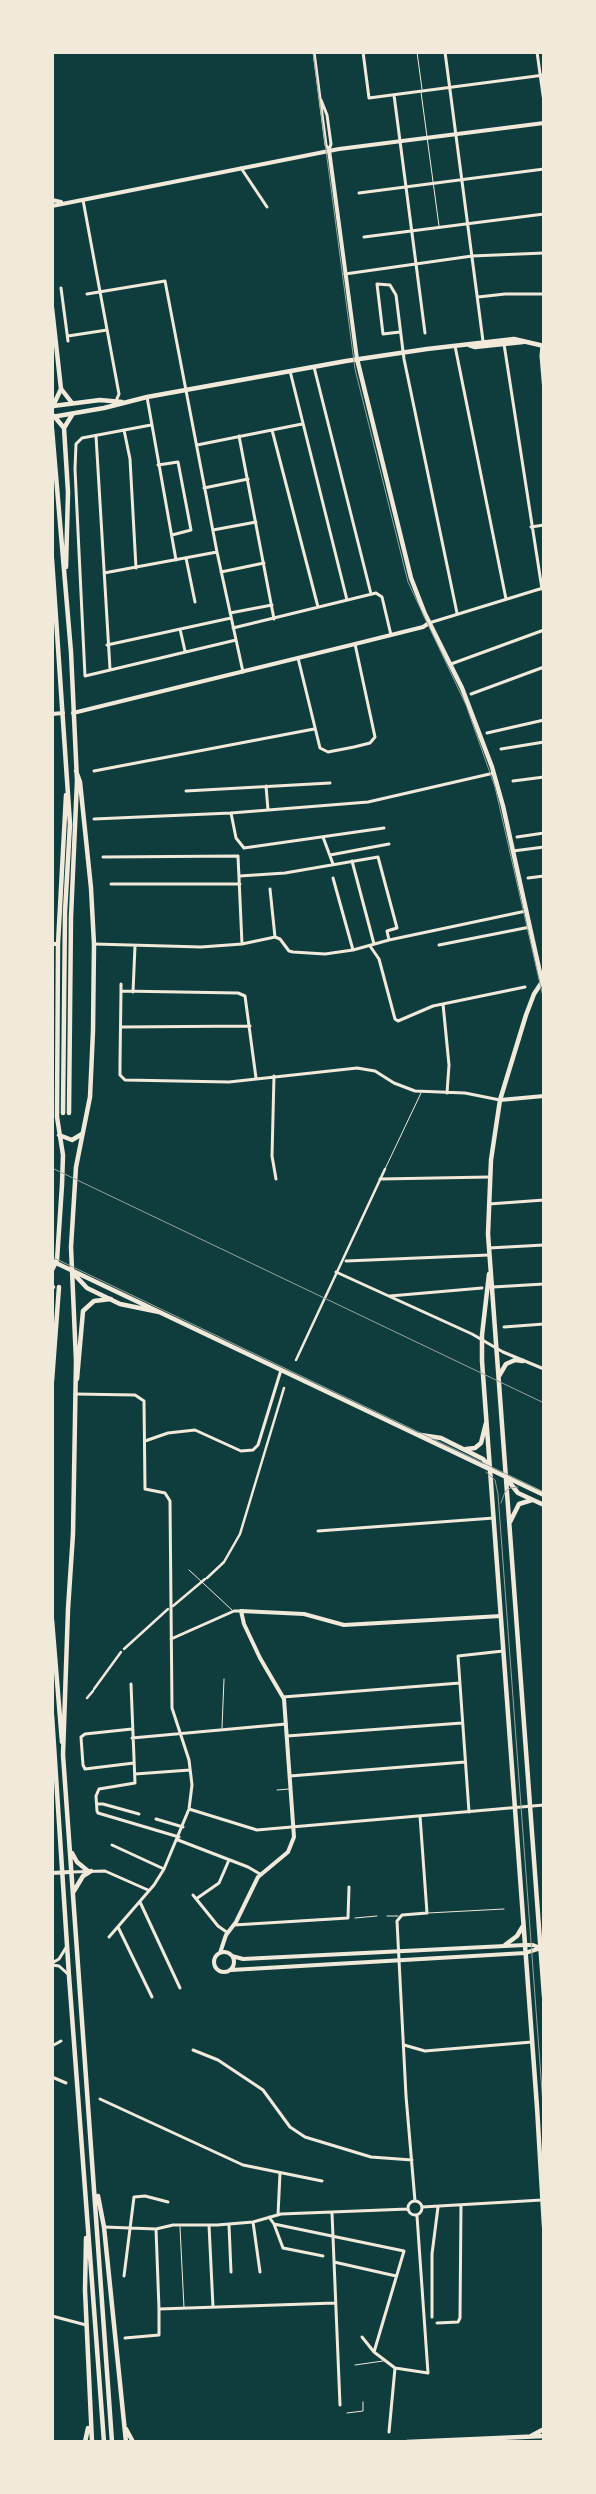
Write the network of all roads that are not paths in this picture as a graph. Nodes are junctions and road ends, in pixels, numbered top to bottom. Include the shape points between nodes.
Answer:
1 (314, 52) edge
2 (371, 52) edge
3 (417, 52) edge
4 (446, 52) edge
5 (537, 52) edge
6 (363, 53) edge
7 (542, 76) edge
8 (450, 87) junction
9 (422, 91) junction
10 (394, 95) junction
11 (544, 102) edge
12 (544, 123) edge
13 (456, 135) junction
14 (428, 138) junction
15 (400, 142) junction
16 (329, 150) junction
17 (241, 168) junction
18 (544, 168) edge
19 (462, 179) junction
20 (434, 183) junction
21 (406, 187) junction
22 (359, 193) dead end
23 (83, 199) junction
24 (52, 200) edge
25 (64, 202) junction
26 (52, 206) edge
27 (266, 207) dead end
28 (544, 214) edge
29 (468, 223) junction
30 (439, 227) junction
31 (412, 231) junction
32 (364, 237) dead end
33 (544, 253) edge
34 (472, 256) junction
35 (416, 264) junction
36 (346, 274) junction
37 (61, 288) dead end
38 (101, 292) junction
39 (87, 294) dead end
40 (544, 294) edge
41 (478, 297) junction
42 (52, 308) edge
43 (108, 330) junction
44 (400, 332) junction
45 (425, 333) dead end
46 (68, 336) junction
47 (68, 341) dead end
48 (483, 341) junction
49 (524, 342) junction
50 (504, 344) junction
51 (470, 345) junction
52 (543, 345) edge
53 (454, 346) junction
54 (403, 353) junction
55 (357, 359) junction
56 (314, 367) junction
57 (290, 371) junction
58 (61, 389) junction
59 (185, 390) junction
60 (544, 392) edge
61 (147, 397) junction
62 (116, 401) junction
63 (123, 402) junction
64 (72, 403) junction
65 (53, 407) edge
66 (73, 413) junction
67 (53, 416) edge
68 (302, 424) junction
69 (151, 425) junction
70 (64, 428) junction
71 (52, 429) edge
72 (124, 430) junction
73 (272, 430) junction
74 (96, 436) junction
75 (239, 436) junction
76 (197, 445) junction
77 (158, 465) junction
78 (248, 479) junction
79 (204, 488) junction
80 (256, 522) junction
81 (544, 525) edge
82 (531, 527) junction
83 (213, 530) junction
84 (172, 536) junction
85 (217, 552) junction
86 (186, 558) junction
87 (52, 559) edge
88 (176, 560) junction
89 (264, 564) junction
90 (136, 568) junction
91 (221, 572) junction
92 (104, 573) junction
93 (52, 588) edge
94 (543, 588) edge
95 (371, 594) junction
96 (506, 599) junction
97 (347, 600) junction
98 (66, 601) junction
99 (56, 602) junction
100 (195, 602) dead end
101 (272, 605) junction
102 (318, 607) junction
103 (457, 613) junction
104 (230, 616) junction
105 (274, 619) junction
106 (430, 623) junction
107 (233, 628) junction
108 (180, 629) junction
109 (544, 630) edge
110 (391, 635) junction
111 (236, 640) junction
112 (355, 644) junction
113 (108, 645) junction
114 (185, 651) junction
115 (298, 658) junction
116 (450, 664) junction
117 (544, 667) edge
118 (110, 669) junction
119 (244, 672) junction
120 (471, 694) dead end
121 (63, 713) junction
122 (73, 713) junction
123 (52, 714) edge
124 (544, 720) edge
125 (314, 729) junction
126 (487, 733) dead end
127 (544, 742) edge
128 (501, 749) dead end
129 (76, 770) junction
130 (94, 771) dead end
131 (494, 773) junction
132 (544, 777) edge
133 (67, 781) junction
134 (513, 781) dead end
135 (330, 782) dead end
136 (266, 786) junction
137 (186, 791) dead end
138 (268, 810) junction
139 (231, 813) junction
140 (94, 819) dead end
141 (384, 828) dead end
142 (544, 833) edge
143 (323, 837) junction
144 (517, 837) dead end
145 (389, 844) dead end
146 (544, 847) edge
147 (513, 851) junction
148 (330, 855) junction
149 (104, 857) dead end
150 (352, 861) junction
151 (333, 864) junction
152 (240, 876) junction
153 (544, 876) edge
154 (333, 878) dead end
155 (528, 878) dead end
156 (111, 884) dead end
157 (240, 884) junction
158 (270, 889) dead end
159 (526, 911) junction
160 (530, 928) junction
161 (275, 937) junction
162 (389, 940) junction
163 (55, 944) edge
164 (94, 944) junction
165 (242, 944) junction
166 (374, 944) junction
167 (438, 945) dead end
168 (135, 946) junction
169 (370, 946) junction
170 (353, 950) junction
171 (543, 981) edge
172 (121, 984) dead end
173 (525, 987) dead end
174 (544, 989) edge
175 (121, 992) junction
176 (133, 992) junction
177 (444, 1004) junction
178 (250, 1026) junction
179 (121, 1027) junction
180 (274, 1076) junction
181 (256, 1078) junction
182 (421, 1093) junction
183 (448, 1093) junction
184 (544, 1096) edge
185 (500, 1100) junction
186 (82, 1134) junction
187 (60, 1135) junction
188 (385, 1169) joint
189 (490, 1177) junction
190 (276, 1179) dead end
191 (380, 1179) junction
192 (544, 1200) edge
193 (488, 1204) junction
194 (544, 1245) edge
195 (488, 1248) junction
196 (489, 1255) junction
197 (52, 1257) edge
198 (346, 1261) dead end
199 (55, 1262) edge
200 (489, 1265) junction
201 (52, 1270) edge
202 (71, 1270) junction
203 (336, 1272) junction
204 (544, 1284) edge
205 (58, 1287) dead end
206 (493, 1287) junction
207 (482, 1288) dead end
208 (390, 1296) junction
209 (111, 1299) junction
210 (160, 1312) junction
211 (544, 1324) edge
212 (504, 1327) dead end
213 (482, 1340) junction
214 (496, 1348) junction
215 (296, 1360) dead end
216 (523, 1361) junction
217 (544, 1369) edge
218 (281, 1370) junction
219 (498, 1378) junction
220 (52, 1381) edge
221 (75, 1382) junction
222 (284, 1388) dead end
223 (75, 1394) junction
224 (487, 1419) junction
225 (416, 1435) junction
226 (145, 1441) junction
227 (464, 1449) junction
228 (490, 1470) junction
229 (505, 1477) junction
230 (544, 1496) edge
231 (534, 1500) junction
232 (544, 1505) edge
233 (494, 1518) junction
234 (509, 1526) junction
235 (318, 1531) dead end
236 (189, 1570) dead end
237 (205, 1580) junction
238 (171, 1607) junction
239 (241, 1610) junction
240 (234, 1611) junction
241 (501, 1616) junction
242 (52, 1620) edge
243 (171, 1639) junction
244 (503, 1652) junction
245 (224, 1679) dead end
246 (131, 1684) dead end
247 (460, 1684) junction
248 (283, 1697) junction
249 (87, 1698) dead end
250 (53, 1717) edge
251 (462, 1723) junction
252 (286, 1724) junction
253 (132, 1729) junction
254 (222, 1729) junction
255 (179, 1733) junction
256 (287, 1736) junction
257 (132, 1738) junction
258 (63, 1756) junction
259 (465, 1762) junction
260 (134, 1763) junction
261 (190, 1770) junction
262 (135, 1774) junction
263 (290, 1776) junction
264 (290, 1789) junction
265 (277, 1790) dead end
266 (98, 1804) junction
267 (544, 1805) edge
268 (530, 1807) junction
269 (190, 1809) junction
270 (514, 1809) junction
271 (469, 1813) junction
272 (139, 1814) dead end
273 (420, 1816) junction
274 (156, 1819) dead end
275 (293, 1826) junction
276 (182, 1827) junction
277 (178, 1838) junction
278 (112, 1845) dead end
279 (70, 1847) junction
280 (229, 1860) junction
281 (164, 1869) junction
282 (90, 1871) junction
283 (62, 1872) junction
284 (72, 1872) junction
285 (52, 1873) edge
286 (260, 1874) junction
287 (349, 1887) dead end
288 (148, 1890) junction
289 (73, 1892) junction
290 (140, 1902) junction
291 (504, 1909) dead end
292 (427, 1913) junction
293 (377, 1916) dead end
294 (386, 1916) dead end
295 (399, 1917) junction
296 (355, 1918) dead end
297 (234, 1925) junction
298 (523, 1925) junction
299 (118, 1926) junction
300 (228, 1933) junction
301 (109, 1937) dead end
302 (225, 1938) junction
303 (505, 1945) junction
304 (525, 1945) junction
305 (67, 1946) junction
306 (542, 1948) edge
307 (399, 1952) junction
308 (220, 1953) junction
309 (525, 1953) junction
310 (231, 1955) junction
311 (400, 1960) junction
312 (52, 1964) edge
313 (231, 1970) junction
314 (69, 1976) junction
315 (180, 1988) dead end
316 (544, 1996) edge
317 (152, 1997) dead end
318 (61, 2040) dead end
319 (532, 2042) junction
320 (404, 2044) junction
321 (52, 2046) edge
322 (194, 2050) dead end
323 (52, 2077) edge
324 (66, 2083) dead end
325 (100, 2099) dead end
326 (412, 2160) junction
327 (280, 2173) junction
328 (322, 2181) dead end
329 (94, 2186) junction
330 (543, 2200) edge
331 (415, 2201) junction
332 (168, 2202) dead end
333 (461, 2205) junction
334 (438, 2206) junction
335 (422, 2207) junction
336 (408, 2209) junction
337 (332, 2212) junction
338 (278, 2215) junction
339 (416, 2216) junction
340 (269, 2217) junction
341 (253, 2222) junction
342 (88, 2224) junction
343 (274, 2224) junction
344 (180, 2225) junction
345 (209, 2225) junction
346 (229, 2225) junction
347 (544, 2226) edge
348 (104, 2227) junction
349 (130, 2227) junction
350 (156, 2229) junction
351 (332, 2234) junction
352 (323, 2256) dead end
353 (334, 2262) junction
354 (231, 2272) dead end
355 (260, 2272) dead end
356 (124, 2276) dead end
357 (396, 2276) junction
358 (335, 2303) junction
359 (213, 2307) junction
360 (184, 2308) junction
361 (159, 2309) junction
362 (52, 2316) edge
363 (432, 2317) dead end
364 (437, 2323) dead end
365 (86, 2325) junction
366 (362, 2337) dead end
367 (125, 2338) dead end
368 (374, 2352) junction
369 (383, 2360) junction
370 (355, 2365) dead end
371 (395, 2368) junction
372 (363, 2402) dead end
373 (340, 2405) dead end
374 (347, 2413) dead end
375 (90, 2419) junction
376 (124, 2425) junction
377 (544, 2429) edge
378 (390, 2432) dead end
379 (544, 2436) edge
380 (530, 2437) junction
381 (85, 2442) edge
382 (92, 2442) edge
383 (104, 2442) edge
384 (112, 2442) edge
385 (126, 2442) edge
386 (133, 2442) edge
387 (407, 2442) edge

1 - 16 street
2 - 6 street
3 - 9 lane
4 - 8 street
5 - 7 street
6 - 10 street via 369,98
7 - 8 street
7 - 11 street
8 - 9 street
8 - 13 street
9 - 10 street
9 - 14 lane
10 - 15 street
12 - 13 street
13 - 14 street
13 - 19 street
14 - 15 street
14 - 20 lane
15 - 16 street
15 - 21 street
16 - 17 street
16 - 36 street
17 - 23 street
17 - 27 street
18 - 19 street
19 - 20 street
19 - 29 street
20 - 21 street
20 - 30 lane
21 - 22 street
21 - 31 street
23 - 25 street
23 - 38 street
24 - 25 street
25 - 26 street
28 - 29 street
29 - 30 street
29 - 34 street
30 - 31 street
31 - 32 street
31 - 35 street
33 - 34 street
34 - 35 street
34 - 41 street
35 - 36 street
35 - 45 street
36 - 55 street
37 - 46 street
38 - 39 street
38 - 43 street
38 - 59 street via 165,281
40 - 41 street
41 - 48 street
42 - 58 main road
43 - 46 street
43 - 62 street via 119,394
44 - 44 street via 395,291 388,284 377,284 383,334
44 - 54 street
46 - 47 street
48 - 49 main road via 514,339
48 - 51 main road
49 - 50 main road
49 - 52 main road
50 - 51 main road
50 - 82 street
51 - 53 main road
52 - 60 street via 540,356
53 - 54 main road
53 - 96 street
54 - 55 main road
54 - 103 street
55 - 56 main road
55 - 106 main road via 408,569
56 - 57 main road
56 - 95 street
57 - 59 main road
57 - 68 street
58 - 64 main road
58 - 65 main road
59 - 61 main road
59 - 76 street
61 - 63 main road
61 - 69 street
62 - 63 main road
62 - 64 main road
63 - 66 main road
64 - 65 main road
66 - 67 main road
66 - 70 main road
67 - 70 main road
68 - 73 street
68 - 97 street
69 - 72 street
69 - 77 street
70 - 98 main road via 68,492
71 - 98 main road
72 - 74 street
72 - 90 street via 130,459
73 - 75 street
73 - 102 street
74 - 92 street
74 - 118 street via 78,440 75,461 85,676
75 - 76 street
75 - 78 street
76 - 79 street
77 - 84 street
77 - 84 street via 178,462 191,530
78 - 79 street
78 - 80 street
79 - 83 street
80 - 83 street
80 - 89 street
81 - 82 street
82 - 94 street
83 - 85 street
84 - 88 street
85 - 86 street
85 - 91 street
86 - 88 street
86 - 100 street
87 - 99 main road
88 - 90 street
89 - 91 street
89 - 101 street
90 - 92 street
91 - 104 street
92 - 113 street
93 - 99 main road
94 - 96 street
95 - 97 street
95 - 110 street via 382,597
96 - 103 street
97 - 102 street
98 - 122 main road
99 - 121 main road
101 - 104 street
101 - 105 street
102 - 105 street
103 - 106 street
104 - 107 street
104 - 108 street
105 - 107 street
106 - 110 street
106 - 116 main road
107 - 111 street
108 - 113 street
108 - 114 street
109 - 116 street
110 - 112 street
111 - 114 street
111 - 119 street
112 - 115 street
112 - 125 street via 373,741 326,752 318,744
113 - 118 street
114 - 118 street
115 - 119 street
115 - 125 street
116 - 131 main road via 480,730
117 - 120 street
119 - 122 street
121 - 123 street
121 - 133 main road
122 - 129 main road
124 - 126 street
125 - 130 street
127 - 128 street
129 - 133 main road via 66,1113 65,912 70,824
129 - 164 main road via 89,861
131 - 138 street via 368,802
131 - 147 main road
132 - 134 street
133 - 163 main road
135 - 136 street
136 - 137 street
136 - 138 street
138 - 139 street
139 - 140 street
139 - 143 street via 236,838 243,848
141 - 143 street
142 - 144 street
143 - 148 street
145 - 148 street
146 - 147 street
147 - 159 main road
148 - 151 street
149 - 152 street via 238,856
150 - 151 street
150 - 162 street via 378,856 397,928 387,931
150 - 166 street
151 - 152 street via 285,873
152 - 157 street
153 - 155 street
154 - 170 street
156 - 157 street
157 - 165 street
158 - 161 street
159 - 160 main road
159 - 162 street
160 - 167 street
160 - 171 main road
161 - 165 street
161 - 170 street via 293,952 326,954
162 - 166 street
163 - 187 main road via 57,1117
164 - 168 street
164 - 186 main road via 90,1098
165 - 168 street
166 - 169 street
168 - 176 street
169 - 170 street
169 - 177 street via 382,967 395,1019 400,1021 424,1009
171 - 174 street
171 - 185 main road via 526,1015
172 - 175 street
173 - 177 street
175 - 176 street
175 - 179 street
176 - 178 street via 238,993 245,996
177 - 183 street
178 - 179 street
178 - 181 street
179 - 181 street via 120,1075 125,1080 229,1082
180 - 181 street
180 - 182 street via 361,1068 375,1071 394,1083
180 - 190 street via 272,1156
182 - 183 street
182 - 188 lane
183 - 185 street
184 - 185 street
185 - 189 main road
186 - 187 main road via 72,1140
186 - 202 main road via 75,1173
187 - 199 main road via 63,1171
188 - 191 street
189 - 191 street
189 - 193 main road
191 - 203 street
192 - 193 street
193 - 195 main road
194 - 195 street
195 - 196 main road
196 - 198 street
196 - 200 main road
197 - 199 main road
199 - 201 main road
199 - 202 main road
200 - 206 main road
200 - 213 main road
202 - 209 main road via 82,1284
202 - 210 main road
202 - 221 main road via 76,1339
203 - 208 street
203 - 215 street
204 - 206 street
205 - 220 main road
206 - 214 main road
207 - 208 street
208 - 213 street
209 - 210 main road via 132,1308
209 - 221 main road via 94,1301 83,1311 79,1371
210 - 218 main road
211 - 212 street
213 - 214 street
213 - 224 main road
214 - 216 street
214 - 219 main road
216 - 217 street
216 - 219 main road via 504,1365
218 - 225 main road
218 - 226 street via 258,1445 253,1450 241,1450 195,1430 168,1433
219 - 229 main road
221 - 223 main road
222 - 237 street via 240,1534 224,1562
223 - 226 street via 141,1397 144,1400
223 - 258 main road via 73,1534
224 - 227 main road via 480,1445
224 - 228 main road
225 - 227 main road via 441,1438
225 - 228 main road
226 - 238 street via 146,1489 165,1493 170,1498
227 - 228 main road via 485,1460
228 - 229 main road
228 - 233 main road
229 - 230 main road
229 - 231 main road via 516,1491
229 - 234 main road
231 - 232 main road
231 - 234 main road via 519,1504
233 - 235 street
233 - 241 main road
234 - 268 main road
236 - 237 lane
237 - 238 street
237 - 240 lane
238 - 243 street
238 - 249 street via 123,1650
239 - 240 street
239 - 241 street via 304,1614 344,1625
239 - 248 street via 260,1658
240 - 243 street
241 - 244 main road
242 - 258 main road
243 - 255 street via 172,1708
244 - 247 street via 458,1656
244 - 270 main road
245 - 254 lane
246 - 253 street
247 - 248 street
247 - 251 street
248 - 252 street
250 - 283 main road
251 - 256 street
251 - 259 street
252 - 254 street
252 - 256 street
253 - 257 street
253 - 260 street via 84,1734 81,1737 82,1765 85,1769
254 - 255 street
255 - 257 street
255 - 261 street
256 - 263 street
257 - 260 street
258 - 279 main road
259 - 263 street
259 - 271 street
260 - 262 street
261 - 262 street
261 - 269 street
262 - 266 street via 134,1785 99,1789 96,1796
263 - 264 street
264 - 265 lane
264 - 275 street
266 - 272 street
266 - 277 street via 98,1814
267 - 268 street
268 - 270 street
268 - 306 main road
269 - 275 street via 254,1830
269 - 276 street
270 - 271 street
270 - 298 main road
271 - 273 street
273 - 275 street
273 - 292 street
274 - 276 street
275 - 286 street via 290,1850
276 - 277 street
277 - 280 street
277 - 281 street
278 - 281 street
279 - 282 main road via 75,1860
279 - 284 main road
280 - 286 street
280 - 300 street via 219,1883 194,1897
281 - 288 street
282 - 284 street
282 - 288 street via 110,1872
282 - 289 main road
283 - 284 street
283 - 285 street
283 - 305 main road
284 - 289 main road
286 - 297 street
287 - 297 street via 348,1918
288 - 290 street
289 - 329 main road
290 - 299 street
290 - 315 street
291 - 292 lane
292 - 295 street
293 - 296 lane
294 - 295 lane
295 - 307 street
297 - 300 street
298 - 303 main road via 517,1936
298 - 304 main road
299 - 301 street
299 - 317 street
300 - 302 street
302 - 308 street
302 - 310 street via 225,1946
303 - 304 street
303 - 307 street
304 - 306 street
304 - 309 main road
305 - 312 street
305 - 314 main road
306 - 309 street
306 - 316 main road
307 - 310 street via 244,1959
307 - 311 street
308 - 310 street
308 - 313 street via 214,1960 216,1968 224,1972
309 - 311 street
309 - 319 main road
310 - 313 street via 234,1964
311 - 313 street
311 - 320 street
312 - 314 street
314 - 342 main road
318 - 321 street
319 - 320 street via 425,2051
319 - 330 main road
320 - 326 street
322 - 326 street via 218,2060 263,2090 292,2128 305,2137 371,2158
323 - 324 street
325 - 327 street via 244,2165
326 - 331 street
327 - 328 street
327 - 338 street
329 - 348 main road
329 - 384 main road
330 - 333 street
330 - 347 main road
331 - 335 street
331 - 336 street via 409,2204
332 - 349 street via 145,2196 134,2197
333 - 334 street
333 - 364 street via 460,2318 458,2322
334 - 335 street
334 - 363 street via 432,2254
335 - 339 street via 422,2212
336 - 337 street
336 - 339 street
337 - 338 street
337 - 351 street
338 - 340 street
339 - 371 street via 428,2373
340 - 341 street
340 - 343 street
341 - 346 street
341 - 355 street
342 - 365 main road
342 - 383 main road
343 - 351 street
343 - 352 street via 284,2248
344 - 345 street
344 - 350 street
344 - 360 lane
345 - 346 street
345 - 359 street
346 - 354 street
348 - 349 street
348 - 376 main road
349 - 350 street
349 - 356 street
350 - 361 street
351 - 353 street
351 - 357 street via 404,2251
353 - 357 street
353 - 358 street
357 - 368 street
358 - 359 street
358 - 373 street
359 - 360 street
360 - 361 street
361 - 367 street via 159,2335
362 - 365 street
365 - 375 main road
366 - 368 street
368 - 369 street
369 - 370 lane
369 - 371 street
371 - 378 street
372 - 374 lane via 363,2411
375 - 381 main road
375 - 382 main road
376 - 385 main road
376 - 386 main road
377 - 380 main road
379 - 380 main road
380 - 387 main road

